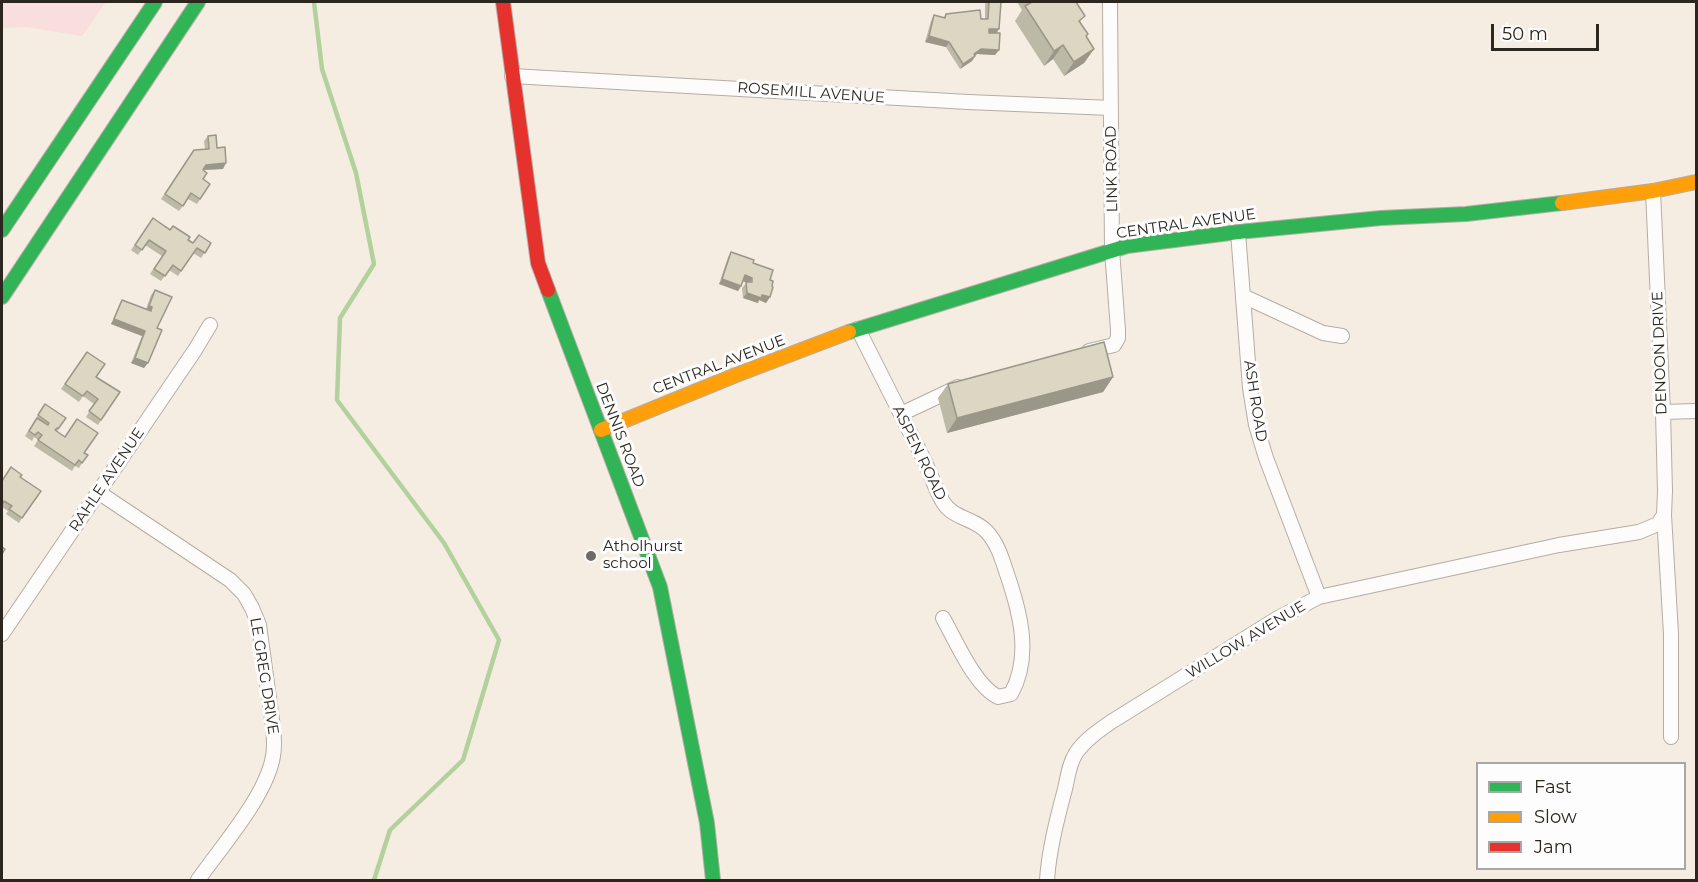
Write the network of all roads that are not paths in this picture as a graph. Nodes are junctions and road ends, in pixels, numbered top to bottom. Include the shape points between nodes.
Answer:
1 (155, 2) edge
2 (198, 2) edge
3 (503, 2) edge
4 (1110, 2) edge
5 (512, 76) junction
6 (1111, 108) junction
7 (1696, 182) edge
8 (1653, 191) junction
9 (2, 230) edge
10 (1239, 232) junction
11 (1112, 250) junction
12 (1243, 296) junction
13 (2, 297) edge
14 (210, 325) dead end
15 (858, 329) junction
16 (1342, 336) dead end
17 (1084, 353) edge
18 (969, 383) edge
19 (1696, 411) edge
20 (1663, 412) junction
21 (901, 414) junction
22 (601, 430) junction
23 (98, 492) junction
24 (1664, 515) junction
25 (1319, 597) junction
26 (943, 618) dead end
27 (2, 634) edge
28 (1671, 738) dead end
29 (198, 880) edge
30 (713, 880) edge
31 (1047, 880) edge

1 - 9 main road
2 - 13 main road
3 - 5 main road, DENNIS ROAD
4 - 6 street, LINK ROAD
5 - 6 street, ROSEMILL AVENUE
5 - 22 main road, DENNIS ROAD via 538,263
6 - 11 street, LINK ROAD
7 - 8 main road, CENTRAL AVENUE
8 - 10 main road, CENTRAL AVENUE via 1466,214
8 - 20 street, DENOON DRIVE
10 - 11 main road, CENTRAL AVENUE
10 - 12 street, ASH ROAD
11 - 15 main road, CENTRAL AVENUE
11 - 17 street, LINK ROAD via 1118,338 1110,347
12 - 16 street via 1323,333
12 - 25 street, ASH ROAD via 1256,425
14 - 23 street, RAHLE AVENUE
15 - 21 street, ASPEN ROAD
15 - 22 main road, CENTRAL AVENUE
18 - 21 street
19 - 20 street
20 - 24 street, DENOON DRIVE
21 - 26 street, ASPEN ROAD via 945,505 986,530 998,548 1019,609 1023,645 1020,670 1011,693 998,697 991,694
22 - 30 main road, DENNIS ROAD via 660,587 707,823
23 - 27 street, RAHLE AVENUE
23 - 29 street, LE GREG DRIVE via 230,580 244,594 259,626 273,727 272,762 250,806
24 - 25 street, WILLOW AVENUE via 1658,524 1639,532 1559,545
24 - 28 street, DENOON DRIVE via 1671,634
25 - 31 street, WILLOW AVENUE via 1221,652 1089,738 1071,761

